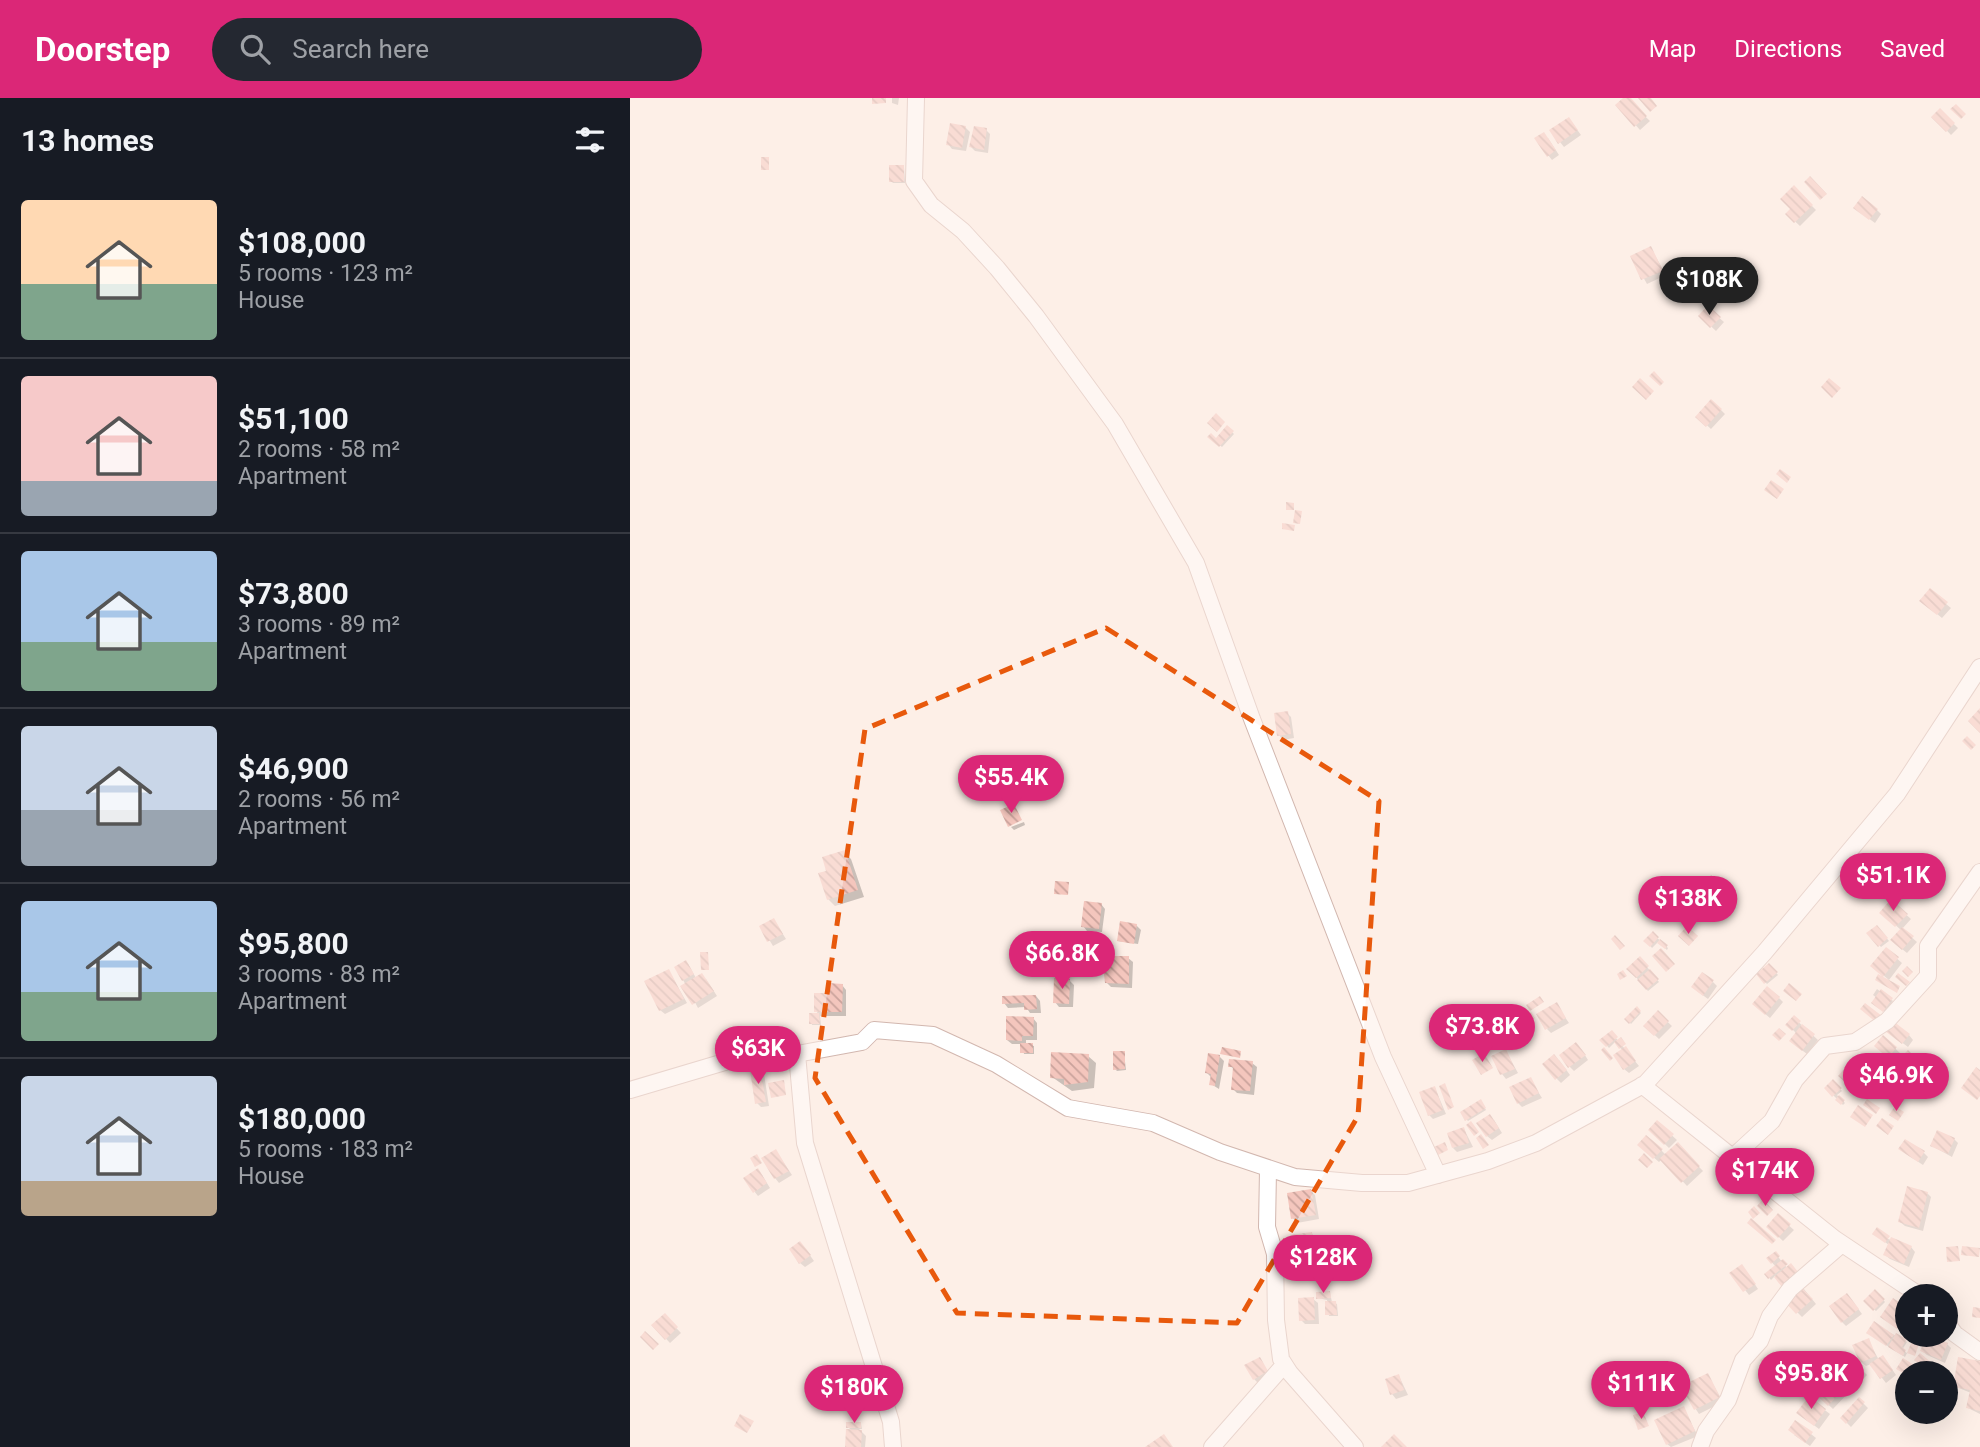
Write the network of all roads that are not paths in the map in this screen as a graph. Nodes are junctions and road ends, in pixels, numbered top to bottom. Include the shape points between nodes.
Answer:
1 (916, 98) edge
2 (1980, 667) edge
3 (1980, 872) edge
4 (797, 1054) junction
5 (1643, 1084) junction
6 (630, 1090) edge
7 (1734, 1157) junction
8 (1268, 1170) junction
9 (1438, 1175) junction
10 (1842, 1244) junction
11 (1902, 1284) edge
12 (1958, 1336) edge
13 (1980, 1352) edge
14 (1284, 1365) junction
15 (893, 1447) edge
16 (1212, 1447) edge
17 (1354, 1447) edge
18 (1700, 1447) edge

1 - 9 street via 914,181 931,205 997,268 1066,356 1115,424 1196,563 1383,1057
2 - 5 street via 1897,794 1763,953
3 - 7 street via 1928,946 1927,976 1887,1021 1855,1042 1825,1046 1795,1080 1772,1121
4 - 6 street via 738,1058
4 - 8 street via 862,1042 874,1030 933,1035 996,1064 1068,1108 1153,1123
4 - 15 street via 805,1143 891,1422
5 - 7 street
5 - 9 street via 1536,1143
7 - 10 street
8 - 9 street via 1362,1183 1408,1183
8 - 14 street via 1266,1227 1275,1254 1277,1337
10 - 11 street
10 - 18 street via 1790,1289 1770,1316
12 - 13 street
14 - 16 street
14 - 17 street

